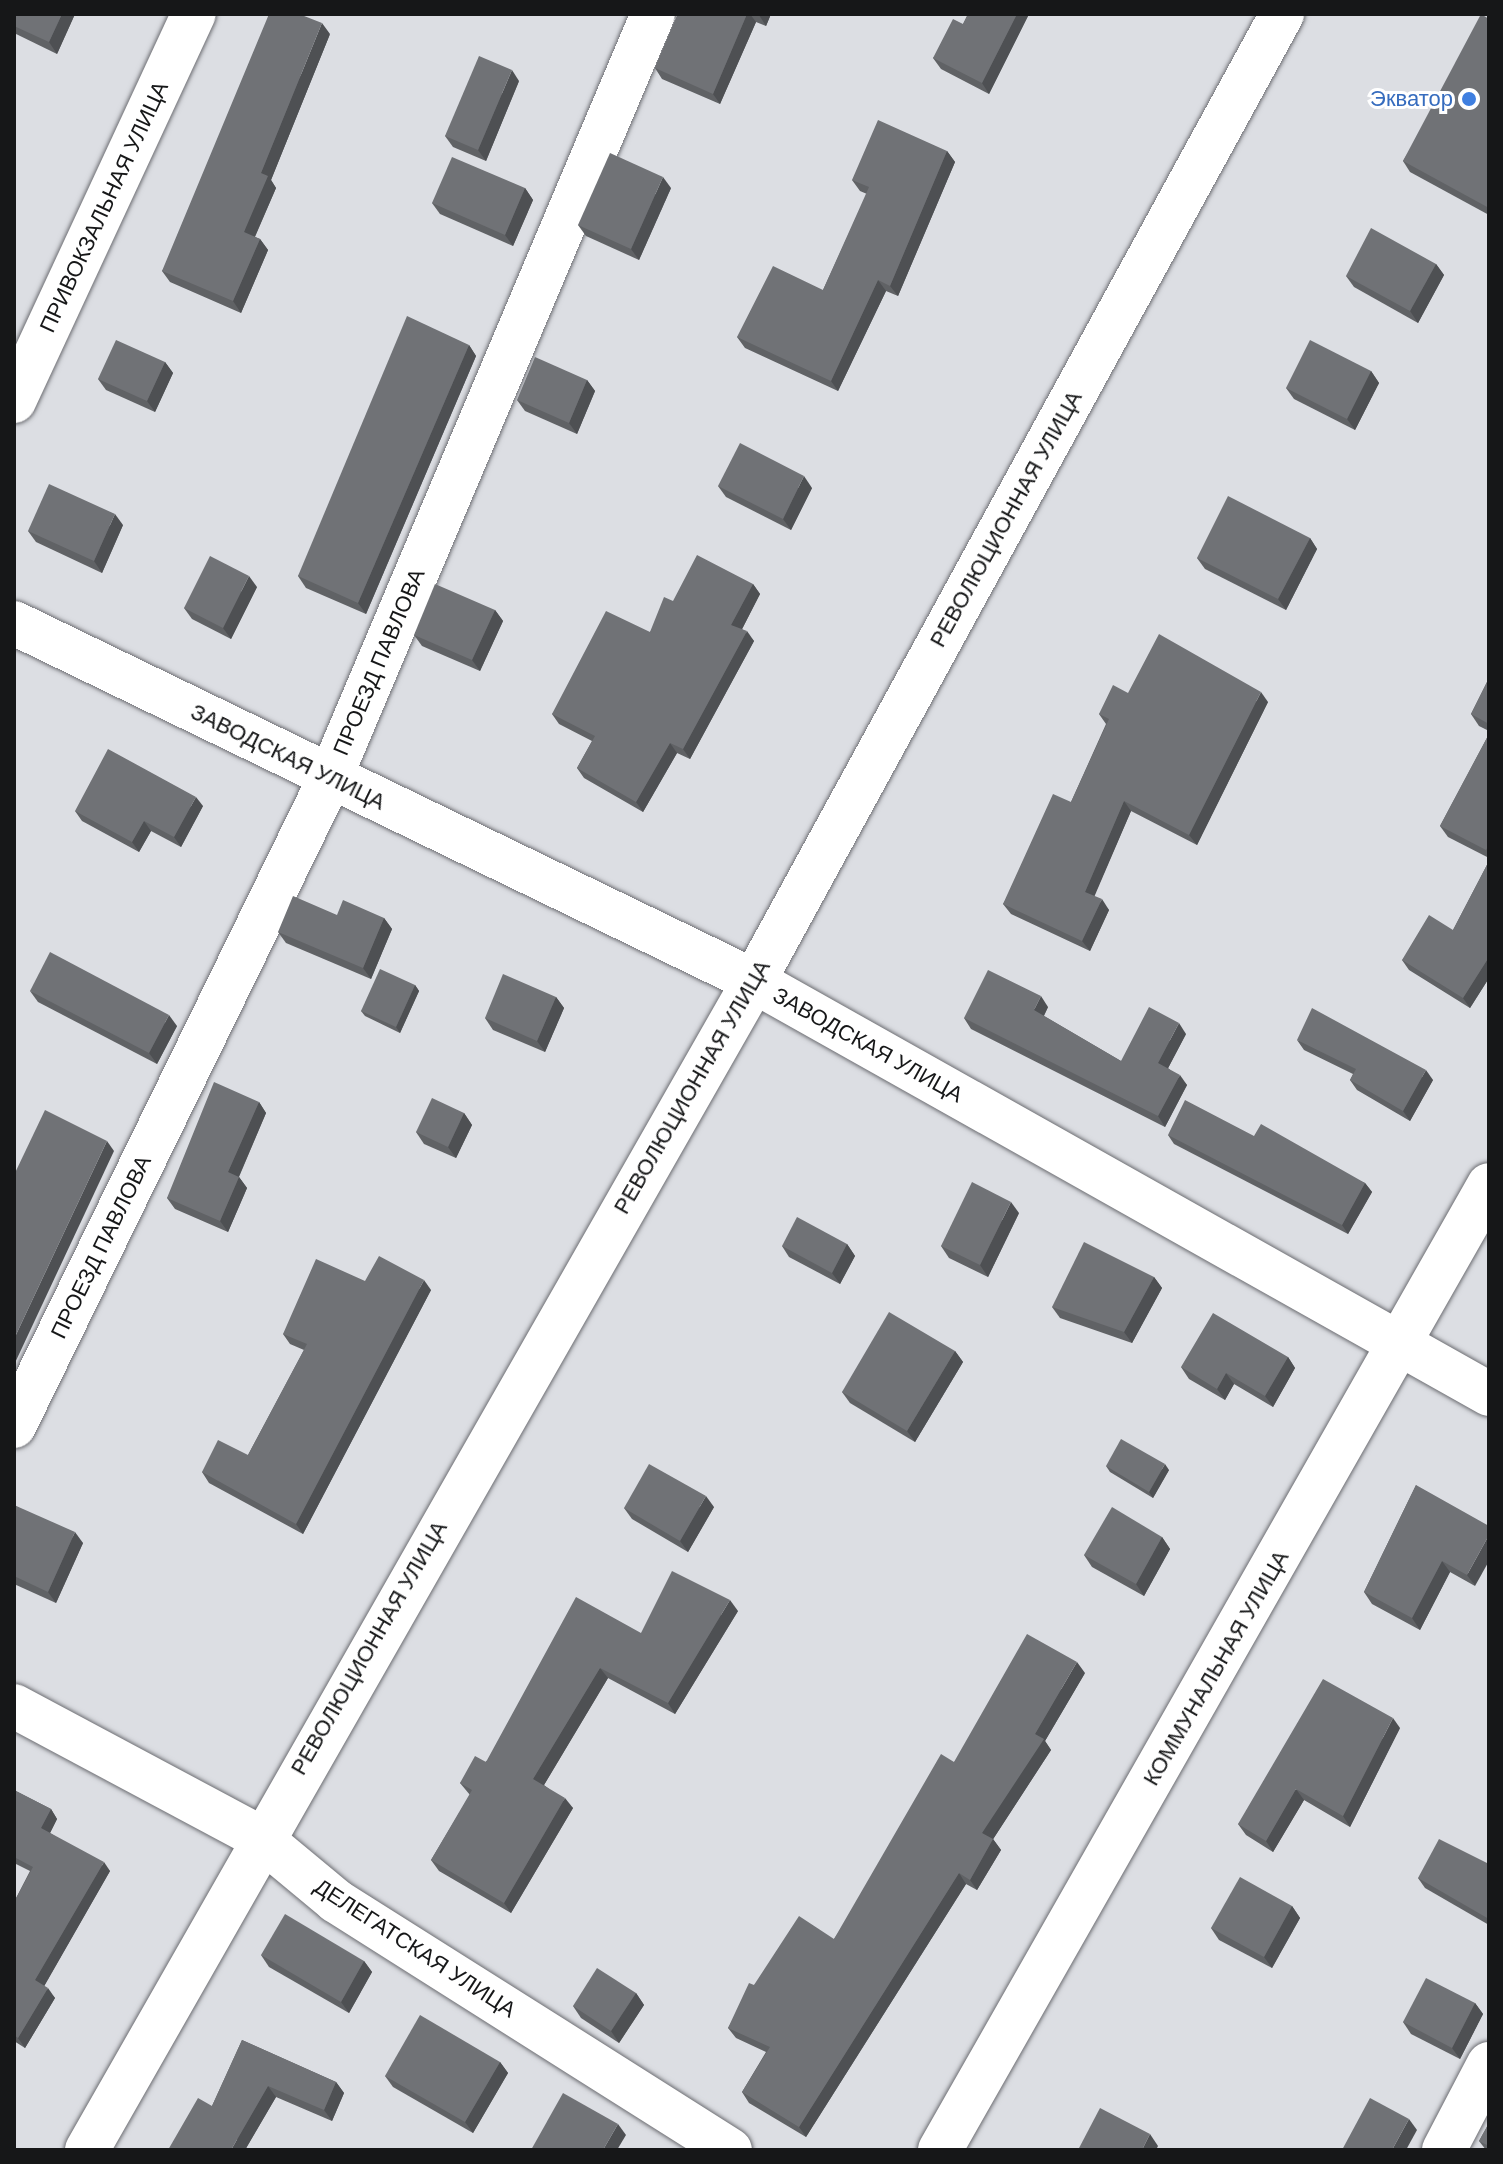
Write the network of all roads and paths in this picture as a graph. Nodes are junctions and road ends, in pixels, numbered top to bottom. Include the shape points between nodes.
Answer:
1 (194, 14) edge
2 (653, 14) edge
3 (1282, 14) edge
4 (14, 401) edge
5 (14, 623) edge
6 (330, 778) junction
7 (754, 981) junction
8 (1489, 1185) edge
9 (1404, 1341) junction
10 (1489, 1394) edge
11 (14, 1426) edge
12 (14, 1706) edge
13 (259, 1837) junction
14 (1489, 2064) edge
15 (87, 2150) edge
16 (730, 2150) edge
17 (940, 2150) edge
18 (1444, 2150) edge

1 - 4 street, ПРИВОКЗАЛЬНАЯ УЛИЦА
2 - 6 street, ПРОЕЗД ПАВЛОВА
3 - 7 street, РЕВОЛЮЦИОННАЯ УЛИЦА
5 - 6 street, ЗАВОДСКАЯ УЛИЦА
6 - 7 street, ЗАВОДСКАЯ УЛИЦА
6 - 11 street, ПРОЕЗД ПАВЛОВА
7 - 9 street, ЗАВОДСКАЯ УЛИЦА
7 - 13 street, РЕВОЛЮЦИОННАЯ УЛИЦА
8 - 9 street, КОММУНАЛЬНАЯ УЛИЦА
9 - 10 street, ЗАВОДСКАЯ УЛИЦА
9 - 17 street, КОММУНАЛЬНАЯ УЛИЦА
12 - 13 street, ДЕЛЕГАТСКАЯ УЛИЦА
13 - 15 street, РЕВОЛЮЦИОННАЯ УЛИЦА
13 - 16 street, ДЕЛЕГАТСКАЯ УЛИЦА via 336,1901
14 - 18 street

